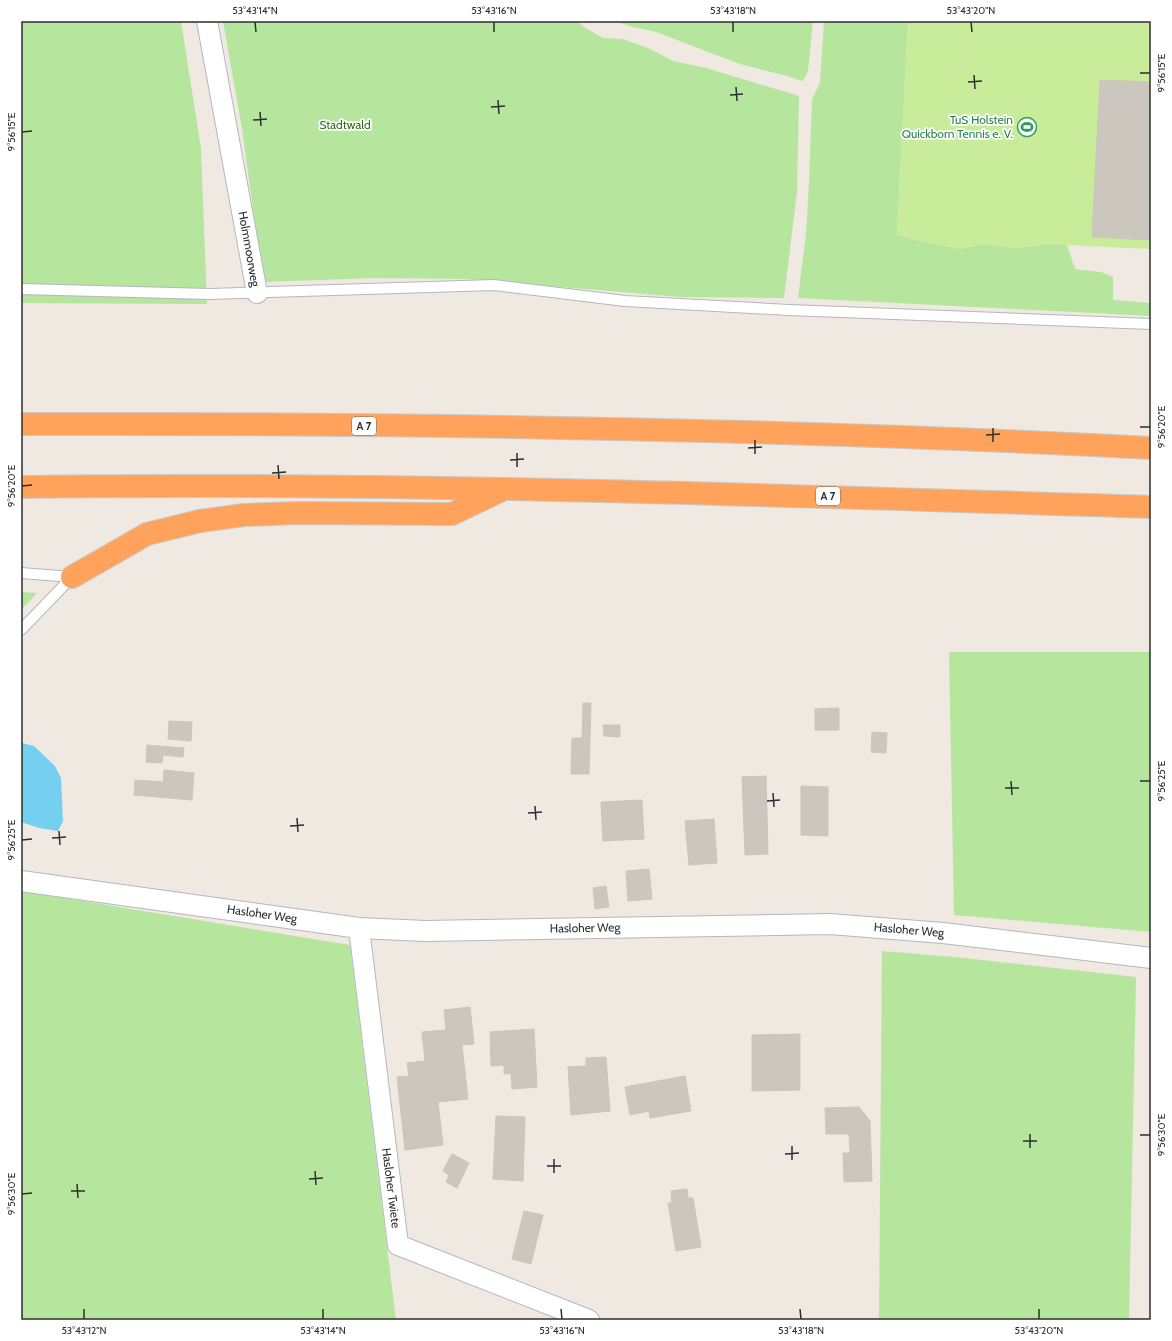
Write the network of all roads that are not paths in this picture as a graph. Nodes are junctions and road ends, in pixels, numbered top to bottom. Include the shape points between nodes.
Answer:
1 (207, 21) edge
2 (21, 289) edge
3 (257, 294) junction
4 (1151, 324) edge
5 (21, 424) edge
6 (1151, 448) edge
7 (21, 487) edge
8 (505, 488) junction
9 (1151, 507) edge
10 (21, 574) edge
11 (72, 577) junction
12 (21, 630) edge
13 (21, 881) edge
14 (359, 928) junction
15 (1151, 958) edge
16 (589, 1320) edge

1 - 3 street, Holmmoorweg
2 - 3 lane, Holmmoorweg
3 - 4 lane via 494,285 625,301
5 - 6 highway, A 7 via 707,430 1011,440
7 - 8 highway, A 7 via 148,485
8 - 9 highway, A 7
8 - 11 highway via 452,514 244,515 200,521 147,534
10 - 11 lane
11 - 12 lane
13 - 14 street, Hasloher Weg
14 - 15 street, Hasloher Weg via 425,931 830,924 943,933
14 - 16 street, Hasloher Twiete via 398,1245

